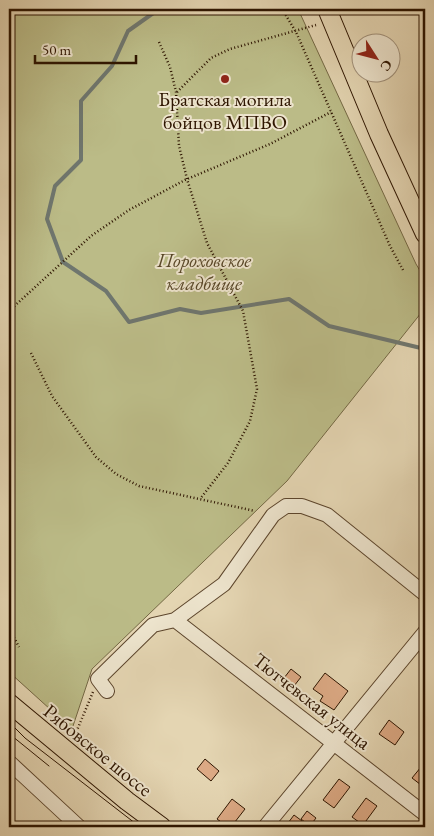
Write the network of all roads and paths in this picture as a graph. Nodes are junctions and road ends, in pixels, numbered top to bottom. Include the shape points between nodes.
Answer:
1 (282, 9) edge
2 (327, 9) edge
3 (316, 25) dead end
4 (296, 32) junction
5 (159, 42) dead end
6 (176, 92) junction
7 (331, 112) junction
8 (187, 179) junction
9 (425, 234) edge
10 (402, 270) dead end
11 (9, 311) edge
12 (30, 353) dead end
13 (200, 499) junction
14 (256, 511) dead end
15 (425, 594) edge
16 (175, 620) junction
17 (9, 628) edge
18 (425, 632) edge
19 (19, 647) dead end
20 (98, 679) junction
21 (107, 691) dead end
22 (9, 703) edge
23 (76, 735) dead end
24 (335, 744) junction
25 (9, 762) edge
26 (425, 814) edge
27 (79, 827) edge
28 (162, 827) edge
29 (265, 827) edge

1 - 4 path
2 - 9 main road
3 - 4 path
4 - 6 path via 230,49 211,58
4 - 7 path
5 - 6 path
6 - 8 path via 179,146
7 - 8 path via 270,144
7 - 10 path
8 - 11 path via 129,210 91,236
8 - 13 path via 208,243 239,301 257,389 250,421 228,463
12 - 13 path via 52,396 96,457 116,474 139,486
13 - 14 path
15 - 16 street via 327,515 302,506 286,506 273,515 224,584
16 - 20 street via 158,623 142,634
16 - 24 street, Тютчевская улица
17 - 19 path
18 - 24 street
20 - 21 street
20 - 23 path
22 - 28 main road, Рябовское шоссе via 112,790
24 - 26 street, Тютчевская улица
24 - 29 street
25 - 27 street

